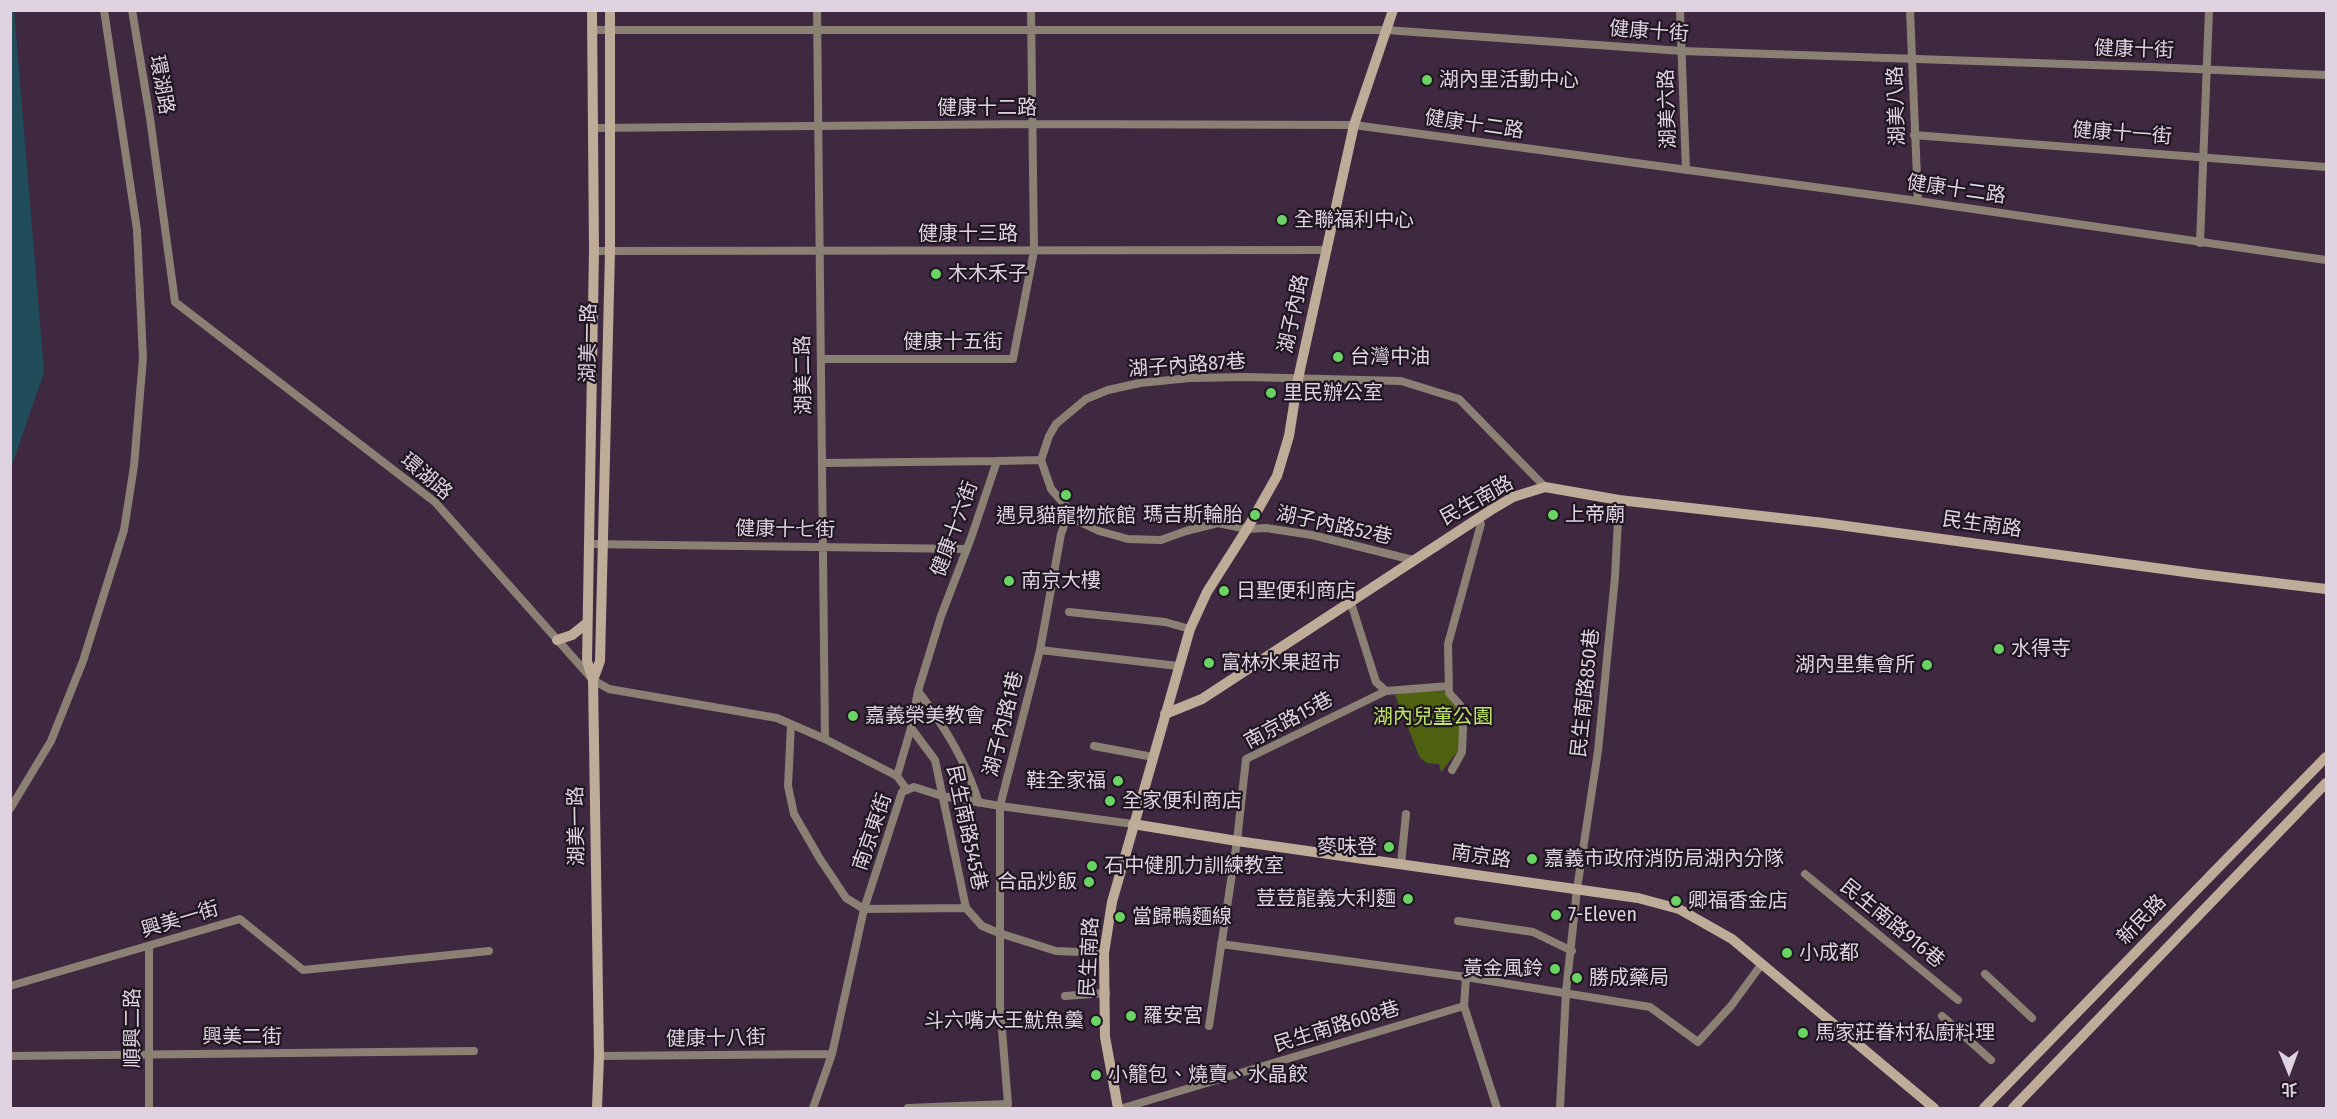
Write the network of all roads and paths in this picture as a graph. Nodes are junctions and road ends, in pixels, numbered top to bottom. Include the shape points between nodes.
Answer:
1 (104, 10) edge
2 (132, 10) edge
3 (592, 10) edge
4 (610, 10) edge
5 (817, 10) edge
6 (1030, 10) edge
7 (1393, 10) edge
8 (1680, 10) edge
9 (1910, 10) edge
10 (2210, 10) edge
11 (817, 29) junction
12 (593, 30) junction
13 (1386, 30) junction
14 (610, 31) junction
15 (1031, 31) junction
16 (1682, 51) junction
17 (1911, 59) junction
18 (2205, 70) junction
19 (2326, 75) edge
20 (1032, 124) junction
21 (818, 125) junction
22 (1354, 125) junction
23 (593, 128) junction
24 (610, 128) junction
25 (1914, 135) junction
26 (2202, 157) junction
27 (2326, 167) edge
28 (1686, 170) junction
29 (1918, 201) junction
30 (2200, 243) junction
31 (1326, 250) junction
32 (594, 251) junction
33 (819, 251) junction
34 (1034, 251) junction
35 (610, 252) junction
36 (2326, 260) edge
37 (821, 360) junction
38 (1298, 379) junction
39 (1041, 460) junction
40 (996, 461) junction
41 (822, 463) junction
42 (1545, 487) junction
43 (1619, 500) junction
44 (1069, 512) junction
45 (1478, 518) junction
46 (1247, 529) junction
47 (588, 544) junction
48 (603, 544) junction
49 (822, 547) junction
50 (967, 549) junction
51 (1413, 560) junction
52 (2326, 589) edge
53 (1351, 603) junction
54 (1070, 612) dead end
55 (587, 623) junction
56 (1190, 629) junction
57 (557, 640) junction
58 (1040, 650) junction
59 (1178, 666) junction
60 (593, 680) junction
61 (1449, 686) junction
62 (918, 691) junction
63 (1386, 691) junction
64 (1165, 714) junction
65 (791, 724) junction
66 (911, 728) junction
67 (825, 739) junction
68 (1094, 746) dead end
69 (1153, 756) junction
70 (2326, 757) edge
71 (1452, 770) dead end
72 (897, 776) junction
73 (2326, 783) edge
74 (907, 790) junction
75 (942, 796) junction
76 (980, 803) junction
77 (1000, 806) junction
78 (10, 809) edge
79 (1406, 814) dead end
80 (1133, 824) junction
81 (1237, 841) junction
82 (1401, 864) junction
83 (1805, 874) dead end
84 (1577, 889) junction
85 (966, 908) junction
86 (864, 909) junction
87 (1458, 921) dead end
88 (999, 933) junction
89 (1221, 944) junction
90 (149, 947) junction
91 (489, 951) dead end
92 (1572, 951) junction
93 (1104, 953) junction
94 (1761, 965) junction
95 (1985, 974) dead end
96 (1466, 977) junction
97 (10, 987) edge
98 (1106, 993) junction
99 (1566, 993) junction
100 (1065, 996) dead end
101 (1958, 1000) dead end
102 (1464, 1006) junction
103 (1942, 1016) dead end
104 (2032, 1018) dead end
105 (1209, 1026) dead end
106 (474, 1052) dead end
107 (150, 1054) junction
108 (832, 1054) junction
109 (10, 1056) edge
110 (600, 1056) junction
111 (1991, 1060) dead end
112 (149, 1108) edge
113 (597, 1108) edge
114 (813, 1108) edge
115 (908, 1108) edge
116 (1120, 1108) edge
117 (1497, 1108) edge
118 (1560, 1108) edge
119 (1934, 1108) edge
120 (1984, 1108) edge
121 (2013, 1108) edge

1 - 78 street via 137,230 143,358 134,465 124,530 83,661 51,741
2 - 57 street, 環湖路 via 175,302 435,502
3 - 12 street
4 - 14 street, 湖美一路
5 - 11 street, 湖美二路
6 - 15 street
7 - 13 street, 湖子內路
8 - 16 street, 湖美六路
9 - 17 street, 湖美八路
10 - 18 street
11 - 14 street, 健康十街
11 - 15 street, 健康十街
11 - 21 street, 湖美二路
12 - 14 street
12 - 23 street
13 - 15 street, 健康十街
13 - 16 street, 健康十街
13 - 22 street, 湖子內路
14 - 24 street, 湖美一路
15 - 20 street
16 - 17 street, 健康十街
16 - 28 street, 湖美六路
17 - 18 street, 健康十街
17 - 25 street, 湖美八路
18 - 19 street, 健康十街
18 - 26 street
20 - 21 street, 健康十二路
20 - 22 street, 健康十二路
20 - 34 street
21 - 24 street, 健康十二路
21 - 33 street, 湖美二路
22 - 28 street, 健康十二路
22 - 31 street, 湖子內路
23 - 24 street
23 - 32 street
24 - 35 street, 湖美一路
25 - 26 street, 健康十一街
25 - 29 street, 湖美八路
26 - 27 street, 健康十一街
26 - 30 street
28 - 29 street, 健康十二路
29 - 30 street, 健康十二路
30 - 36 street, 健康十二路
31 - 34 street, 健康十三路
31 - 38 street, 湖子內路
32 - 35 street
32 - 47 street
33 - 34 street, 健康十三路
33 - 35 street, 健康十三路
33 - 37 street, 湖美二路
34 - 37 street, 健康十五街 via 1013,359
35 - 48 street, 湖美一路
37 - 41 street, 湖美二路
38 - 39 street, 湖子內路87巷 via 1190,378 1108,390 1086,399 1056,424
38 - 42 street, 湖子內路87巷 via 1401,381 1459,399
38 - 46 street, 湖子內路 via 1289,436 1277,476
39 - 40 street
39 - 44 street, 湖子內路52巷 via 1051,489
40 - 41 street, 健康十六街
40 - 50 street, 健康十六街
41 - 49 street, 湖美二路
42 - 43 street, 民生南路
42 - 45 street, 民生南路 via 1513,497
43 - 52 street, 民生南路
43 - 84 street, 民生南路850巷 via 1598,751
44 - 46 street, 湖子內路52巷 via 1099,531 1128,538 1161,540 1218,523
44 - 58 street, 湖子內路1巷 via 1061,534
45 - 51 street, 民生南路
45 - 61 street via 1481,524 1448,644
46 - 51 street, 湖子內路52巷 via 1312,535
46 - 56 street, 湖子內路
47 - 48 street
47 - 55 street
48 - 49 street, 健康十七街
48 - 60 street, 湖美一路 via 600,661
49 - 50 street, 健康十七街
49 - 67 street, 湖美二路
50 - 62 street, 健康十六街
51 - 53 street, 民生南路
53 - 63 street via 1376,682
53 - 64 street, 民生南路 via 1202,699
54 - 56 street via 1165,622
55 - 57 street via 572,635
55 - 60 street via 587,661
56 - 59 street, 湖子內路
57 - 60 street, 環湖路
58 - 59 street, 湖子內路1巷
58 - 77 street, 湖子內路1巷
59 - 64 street, 湖子內路
60 - 65 street, 環湖路 via 609,689 777,718
60 - 110 street, 湖美一路
61 - 63 street, 南京路15巷
61 - 71 street via 1449,693 1460,705 1463,728 1461,752
62 - 66 street, 健康十六街
62 - 76 street via 957,749
63 - 81 street, 南京路15巷 via 1246,759
64 - 69 street, 民生南路
65 - 67 street, 環湖路
65 - 86 street via 788,786 794,814 846,898
66 - 72 street, 健康十六街
66 - 75 street, 民生南路545巷 via 935,760
67 - 72 street, 環湖路
68 - 69 street
69 - 80 street, 民生南路
70 - 120 street, 新民路
72 - 74 street, 環湖路
73 - 121 street, 新民路
74 - 75 street, 南京東街 via 914,787
74 - 86 street, 南京東街 via 902,792
75 - 76 street, 南京東街
75 - 85 street, 民生南路545巷
76 - 77 street, 南京東街
77 - 80 street, 南京東街
77 - 88 street, 湖子內路1巷
79 - 82 street
80 - 81 street, 南京路
80 - 93 street, 民生南路 via 1112,902
81 - 82 street, 南京路
81 - 89 street
82 - 84 street, 南京路
83 - 101 street, 民生南路916巷
84 - 92 street, 民生南路850巷
84 - 94 street, 南京路 via 1679,909 1732,939
85 - 86 street, 民生南路545巷
85 - 88 street, 民生南路545巷 via 982,926
86 - 108 street, 南京東街
87 - 92 street via 1533,932
88 - 93 street, 民生南路545巷 via 1056,951
88 - 115 street, 湖子內路1巷 via 1008,1104
89 - 96 street, 民生南路608巷
89 - 105 street
90 - 91 street, 興美一街 via 240,919 303,970
90 - 97 street, 興美一街
90 - 107 street, 順興二路
92 - 99 street, 民生南路850巷
93 - 98 street, 民生南路
94 - 99 street, 民生南路608巷 via 1698,1042 1650,1007
94 - 119 street, 南京路
95 - 104 street
96 - 99 street, 民生南路608巷
96 - 102 street
98 - 100 street
98 - 116 street, 民生南路 via 1106,1037
99 - 118 street, 民生南路850巷
102 - 116 street, 民生南路608巷
102 - 117 street
103 - 111 street
106 - 107 street, 興美二街
107 - 109 street, 興美二街
107 - 112 street, 順興二路
108 - 110 street, 健康十八街
108 - 114 street, 南京東街
110 - 113 street, 湖美一路

